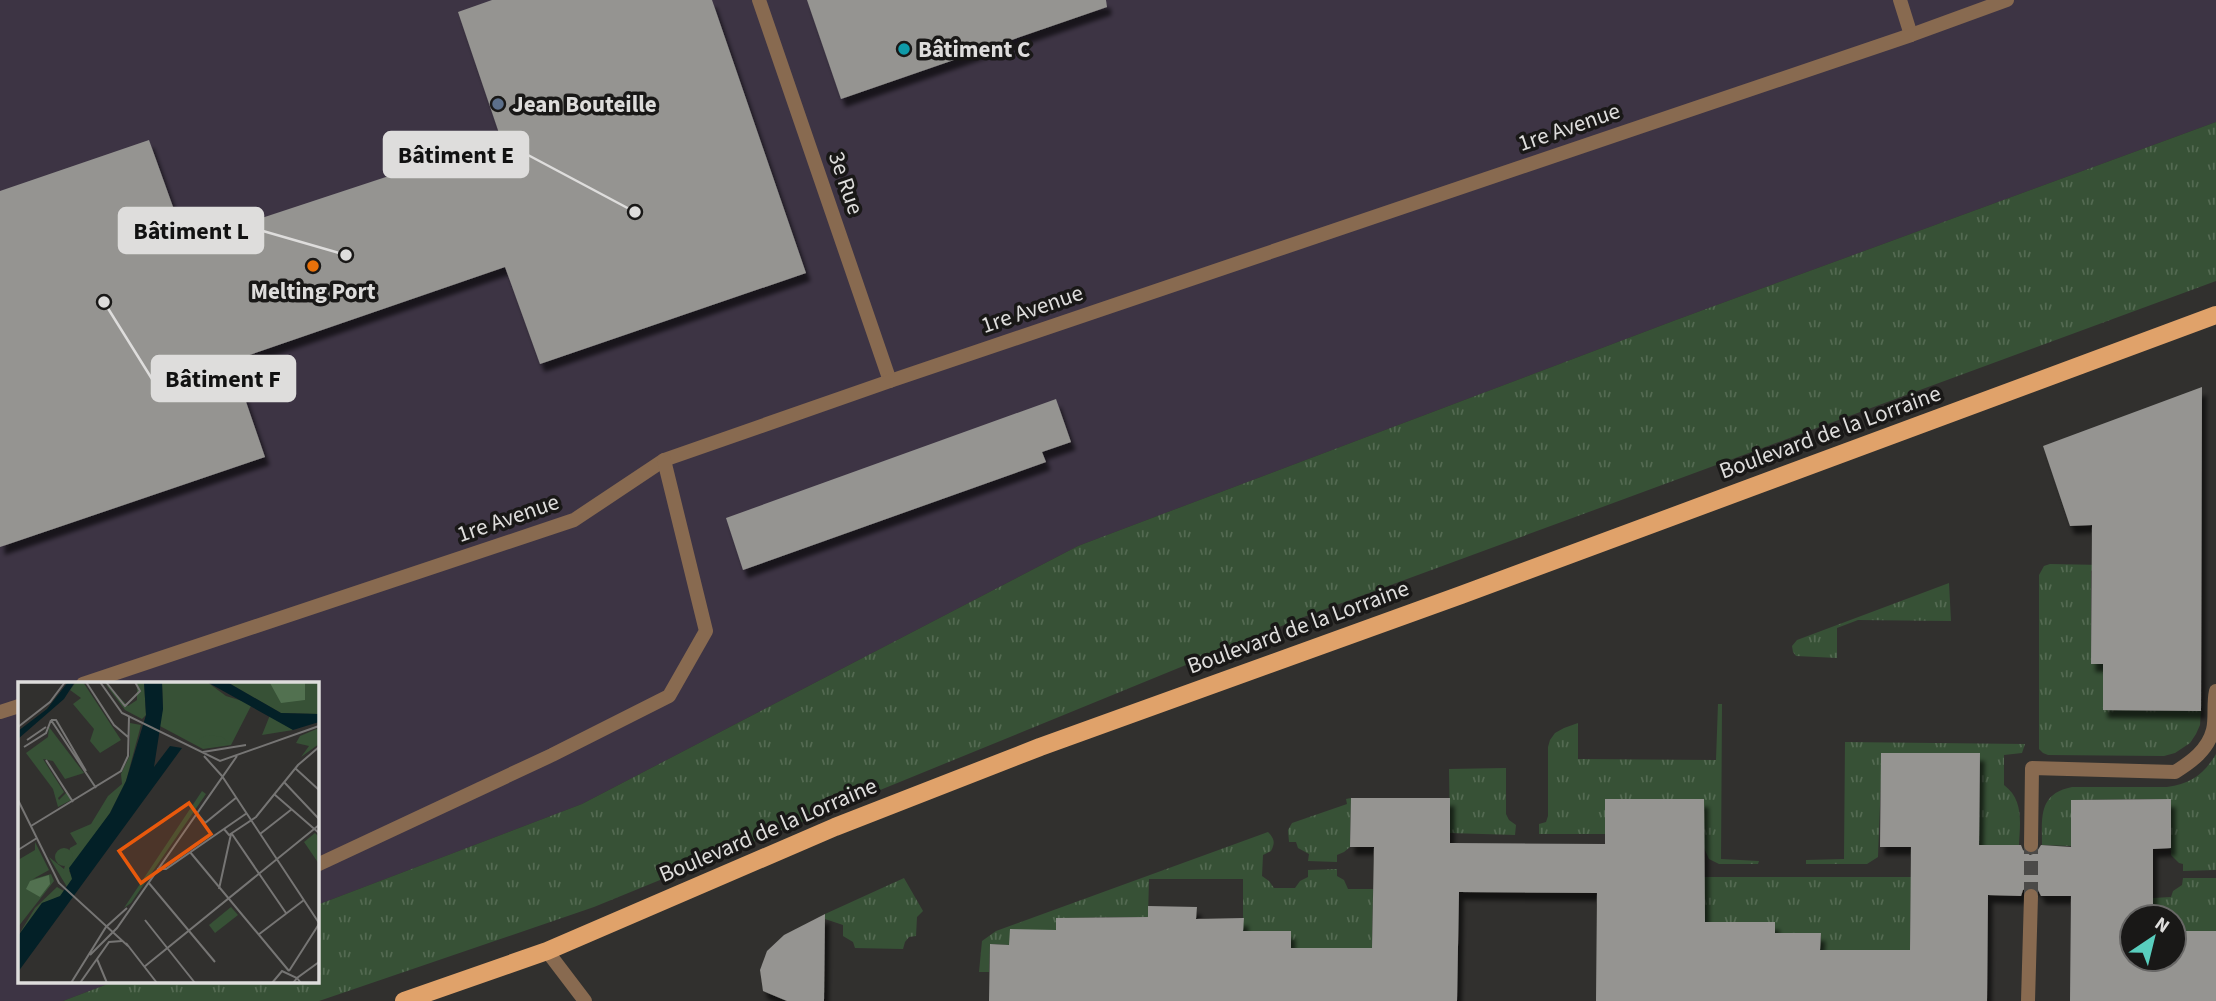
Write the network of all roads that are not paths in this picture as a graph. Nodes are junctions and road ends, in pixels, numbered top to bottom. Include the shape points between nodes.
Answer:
1 (759, 0) edge
2 (1900, 0) edge
3 (2007, 0) edge
4 (1911, 35) junction
5 (2216, 315) edge
6 (890, 381) junction
7 (664, 460) junction
8 (89, 682) edge
9 (2216, 691) edge
10 (18, 706) edge
11 (0, 712) edge
12 (2031, 845) tunnel mouth
13 (318, 865) edge
14 (2031, 896) tunnel mouth
15 (547, 951) junction
16 (404, 1001) edge
17 (585, 1001) edge
18 (2028, 1001) edge

1 - 6 street, 3e Rue
2 - 4 street
3 - 4 street, 1re Avenue
4 - 6 street, 1re Avenue
5 - 15 main road, Boulevard de la Lorraine via 1040,747 835,827
6 - 7 street, 1re Avenue
7 - 8 street, 1re Avenue via 574,520
7 - 13 street via 706,631 669,695
9 - 12 street via 2213,731 2192,761 2175,772 2032,768
10 - 11 street
14 - 18 street
15 - 16 main road, Boulevard de la Lorraine
15 - 17 street

